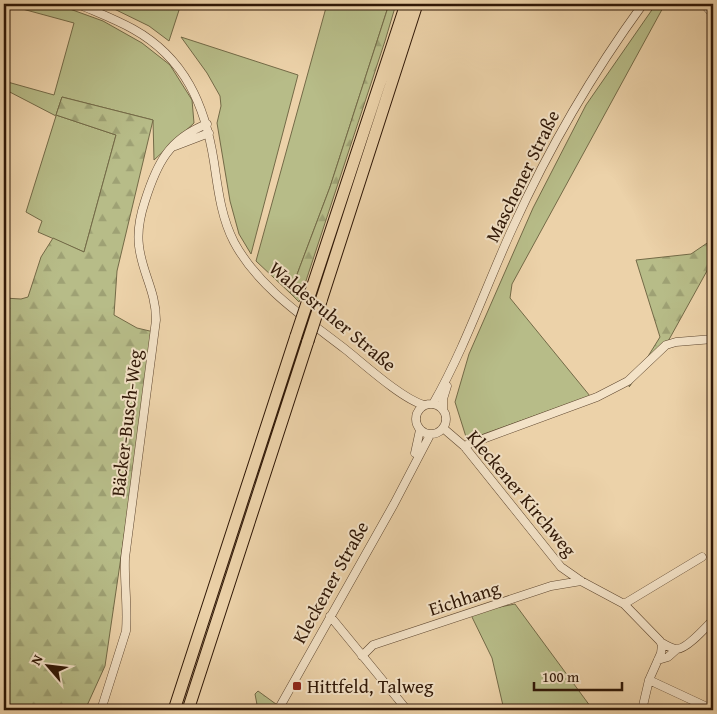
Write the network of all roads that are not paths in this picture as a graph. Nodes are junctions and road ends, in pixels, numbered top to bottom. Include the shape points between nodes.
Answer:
1 (78, 4) edge
2 (406, 4) edge
3 (418, 4) edge
4 (643, 4) edge
5 (704, 4) edge
6 (713, 14) edge
7 (207, 124) junction
8 (209, 133) junction
9 (173, 146) junction
10 (713, 338) edge
11 (450, 375) junction
12 (401, 392) junction
13 (433, 404) junction
14 (424, 405) junction
15 (443, 410) junction
16 (417, 413) junction
17 (443, 428) junction
18 (420, 430) junction
19 (430, 434) junction
20 (464, 446) junction
21 (410, 470) junction
22 (702, 557) dead end
23 (581, 581) junction
24 (624, 604) junction
25 (330, 616) junction
26 (218, 618) junction
27 (713, 620) edge
28 (662, 643) junction
29 (677, 649) junction
30 (216, 650) dead end
31 (362, 656) junction
32 (658, 660) junction
33 (649, 680) junction
34 (707, 707) dead end
35 (101, 710) edge
36 (174, 710) edge
37 (188, 710) edge
38 (278, 710) edge
39 (407, 710) edge
40 (642, 710) edge

1 - 7 street, Waldesruher Straße via 134,30 158,46 191,86
2 - 36 highway, bridge
3 - 26 highway, bridge
4 - 11 street, Maschener Straße via 591,79 543,164
5 - 6 street
7 - 8 street, Waldesruher Straße
7 - 9 street, Bäcker-Busch-Weg via 182,136
8 - 9 street
8 - 12 street, Waldesruher Straße via 222,210 233,240 245,260 285,301
9 - 35 street, Bäcker-Busch-Weg via 158,166 138,228 139,247 152,290 156,320 125,558 126,631
10 - 20 street via 666,344 628,381 597,397
11 - 13 street, Maschener Straße
11 - 15 street, Maschener Straße
12 - 14 street, Waldesruher Straße
12 - 16 street, Waldesruher Straße
13 - 14 street
13 - 15 street
14 - 16 street
15 - 17 street via 446,417
16 - 18 street via 416,422
17 - 19 street
17 - 20 street, Kleckener Kirchweg
18 - 19 street
18 - 21 street, Kleckener Straße
19 - 21 street, Kleckener Straße
20 - 23 street, Kleckener Kirchweg via 561,567
21 - 25 street, Kleckener Straße
22 - 24 street
23 - 24 street, Kleckener Kirchweg
23 - 31 street, Eichhang via 551,586 373,645
24 - 28 street, Kleckener Kirchweg
25 - 31 street
25 - 38 street, Kleckener Straße
26 - 30 highway
26 - 37 highway
27 - 29 street via 687,645
28 - 29 street
28 - 32 street
29 - 32 street
31 - 39 street
32 - 33 street
33 - 34 street
33 - 40 street

